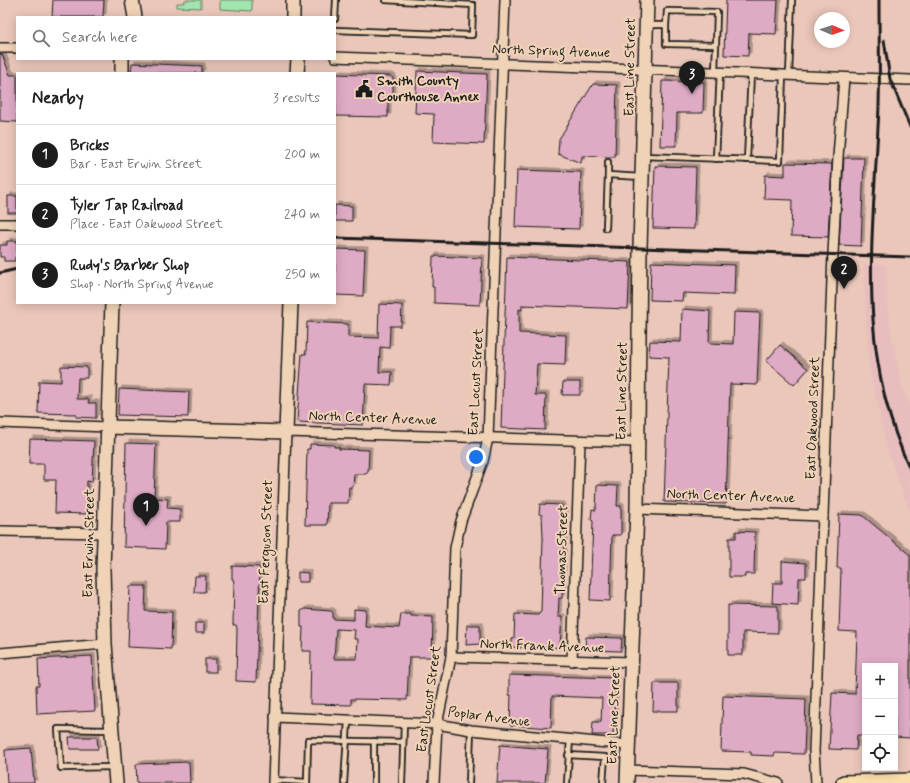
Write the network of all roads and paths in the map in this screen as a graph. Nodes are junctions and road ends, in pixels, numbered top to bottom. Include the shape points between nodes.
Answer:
1 (132, 0) edge
2 (293, 0) edge
3 (336, 0) edge
4 (385, 0) edge
5 (505, 0) edge
6 (647, 0) edge
7 (792, 0) edge
8 (130, 16) edge
9 (135, 16) edge
10 (293, 16) edge
11 (335, 16) edge
12 (647, 25) junction
13 (666, 25) junction
14 (336, 30) edge
15 (716, 45) junction
16 (0, 48) edge
17 (16, 48) edge
18 (336, 57) edge
19 (122, 60) edge
20 (298, 60) edge
21 (503, 64) junction
22 (646, 69) junction
23 (718, 71) junction
24 (122, 72) edge
25 (298, 72) edge
26 (750, 73) junction
27 (786, 75) junction
28 (844, 78) junction
29 (910, 80) edge
30 (643, 156) junction
31 (716, 159) junction
32 (748, 160) junction
33 (608, 162) dead end
34 (608, 175) junction
35 (643, 177) junction
36 (0, 224) edge
37 (16, 224) edge
38 (606, 228) dead end
39 (112, 304) edge
40 (291, 304) edge
41 (0, 423) edge
42 (108, 427) junction
43 (286, 432) junction
44 (488, 438) junction
45 (580, 441) junction
46 (638, 442) junction
47 (637, 509) junction
48 (823, 516) junction
49 (0, 531) edge
50 (104, 533) junction
51 (105, 644) junction
52 (0, 653) edge
53 (451, 657) junction
54 (572, 661) junction
55 (632, 662) junction
56 (275, 717) junction
57 (348, 720) junction
58 (404, 723) junction
59 (437, 724) junction
60 (111, 730) junction
61 (471, 730) junction
62 (570, 739) junction
63 (347, 741) junction
64 (374, 741) junction
65 (403, 742) junction
66 (628, 745) junction
67 (568, 755) junction
68 (114, 767) junction
69 (627, 770) junction
70 (910, 781) edge
71 (273, 782) edge
72 (307, 782) edge
73 (116, 783) edge
74 (344, 783) edge
75 (374, 783) edge
76 (402, 783) edge
77 (434, 783) edge
78 (469, 783) edge
79 (567, 783) edge
80 (603, 783) edge
81 (627, 783) edge
82 (778, 783) edge
83 (816, 783) edge
84 (844, 783) edge

1 - 8 main road
1 - 9 main road
2 - 10 main road
3 - 11 lane
4 - 14 lane via 473,5 472,35
5 - 21 street, East Locust Street
6 - 12 main road, East Line Street
7 - 27 lane
12 - 13 lane
12 - 22 main road, East Line Street
13 - 15 lane via 666,44
13 - 15 lane via 667,11 717,12
15 - 23 lane
16 - 17 street
18 - 21 street, North Spring Avenue
19 - 24 main road
20 - 25 main road
21 - 22 street, North Spring Avenue
21 - 44 street, East Locust Street
22 - 23 street, North Spring Avenue
22 - 30 main road, East Line Street
23 - 26 street, North Spring Avenue
23 - 31 lane
26 - 27 street, North Spring Avenue
26 - 32 lane
27 - 28 street, North Spring Avenue
27 - 32 lane via 780,161
28 - 29 street, North Spring Avenue
28 - 48 street, East Oakwood Street via 838,157
30 - 31 lane
30 - 35 main road, East Line Street
31 - 32 lane
33 - 34 lane
34 - 35 lane
34 - 38 lane
35 - 46 main road, East Line Street
36 - 37 street
39 - 42 main road, East Erwin Street
40 - 43 main road, East Ferguson Street
41 - 42 street
42 - 43 main road, North Center Avenue
42 - 50 main road, East Erwin Street
43 - 44 street, North Center Avenue
43 - 56 street, East Ferguson Street
44 - 45 street, North Center Avenue
44 - 53 street, East Locust Street via 483,461 457,534
45 - 46 street, North Center Avenue
45 - 54 street, Thomas Street
46 - 47 main road, East Line Street
47 - 48 street, North Center Avenue
47 - 55 main road, East Line Street
48 - 83 street, East Oakwood Street via 814,751
49 - 50 street
50 - 51 main road, East Erwin Street
51 - 52 street
51 - 60 main road, East Erwin Street
53 - 54 street, North Frank Avenue
53 - 59 street, East Locust Street
54 - 55 street, North Frank Avenue
55 - 66 main road, East Line Street
56 - 57 street, Poplar Avenue
56 - 71 street, East Ferguson Street
57 - 58 street, Poplar Avenue
57 - 63 lane
58 - 59 street, Poplar Avenue
58 - 65 lane
59 - 61 street, Poplar Avenue
59 - 77 street, East Locust Street
60 - 68 main road, East Erwin Street
60 - 68 lane via 58,729 61,768
61 - 62 street, Poplar Avenue
61 - 78 lane
62 - 66 street, Poplar Avenue
62 - 67 lane
63 - 64 lane
63 - 72 lane via 308,740
63 - 74 lane
64 - 65 lane
64 - 75 lane
65 - 76 lane
66 - 69 main road, East Line Street
67 - 79 lane
67 - 80 lane via 605,757
68 - 73 main road, East Erwin Street
69 - 81 main road, East Line Street
69 - 82 street via 744,774
70 - 84 main road
71 - 72 lane

